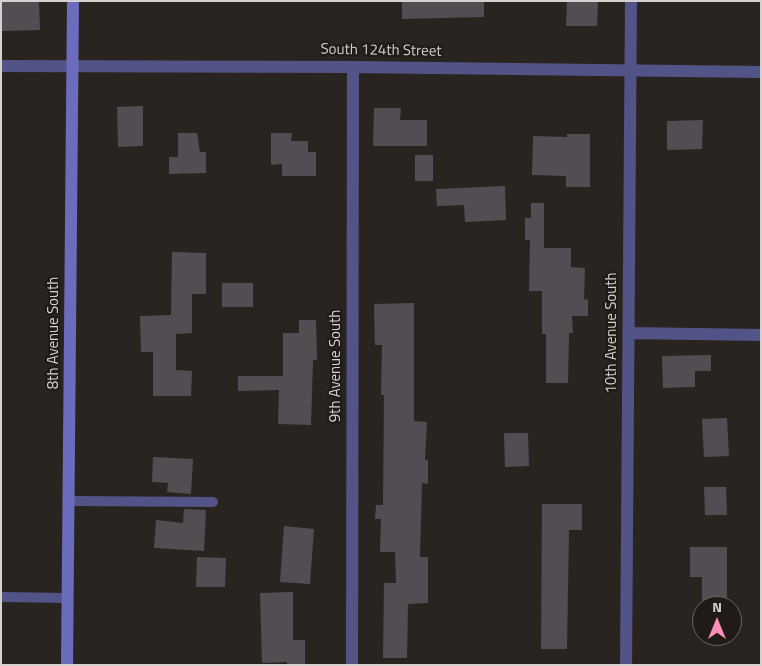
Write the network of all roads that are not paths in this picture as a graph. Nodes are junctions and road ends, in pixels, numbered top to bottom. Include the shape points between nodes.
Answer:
1 (73, 1) edge
2 (630, 1) edge
3 (1, 66) edge
4 (72, 67) junction
5 (353, 67) junction
6 (630, 72) junction
7 (761, 72) edge
8 (628, 333) junction
9 (761, 335) edge
10 (70, 501) junction
11 (213, 502) dead end
12 (1, 597) edge
13 (68, 598) junction
14 (68, 665) edge
15 (352, 665) edge
16 (626, 665) edge

1 - 4 street, 8th Avenue South
2 - 6 street, 10th Avenue South
3 - 4 street, South 124th Street
4 - 5 street, South 124th Street
4 - 10 street, 8th Avenue South
5 - 6 street, South 124th Street
5 - 15 street, 9th Avenue South
6 - 7 street, South 124th Street
6 - 8 street, 10th Avenue South
8 - 9 street
8 - 16 street, 10th Avenue South
10 - 11 lane
10 - 13 street, 8th Avenue South
12 - 13 lane
13 - 14 street, 8th Avenue South

